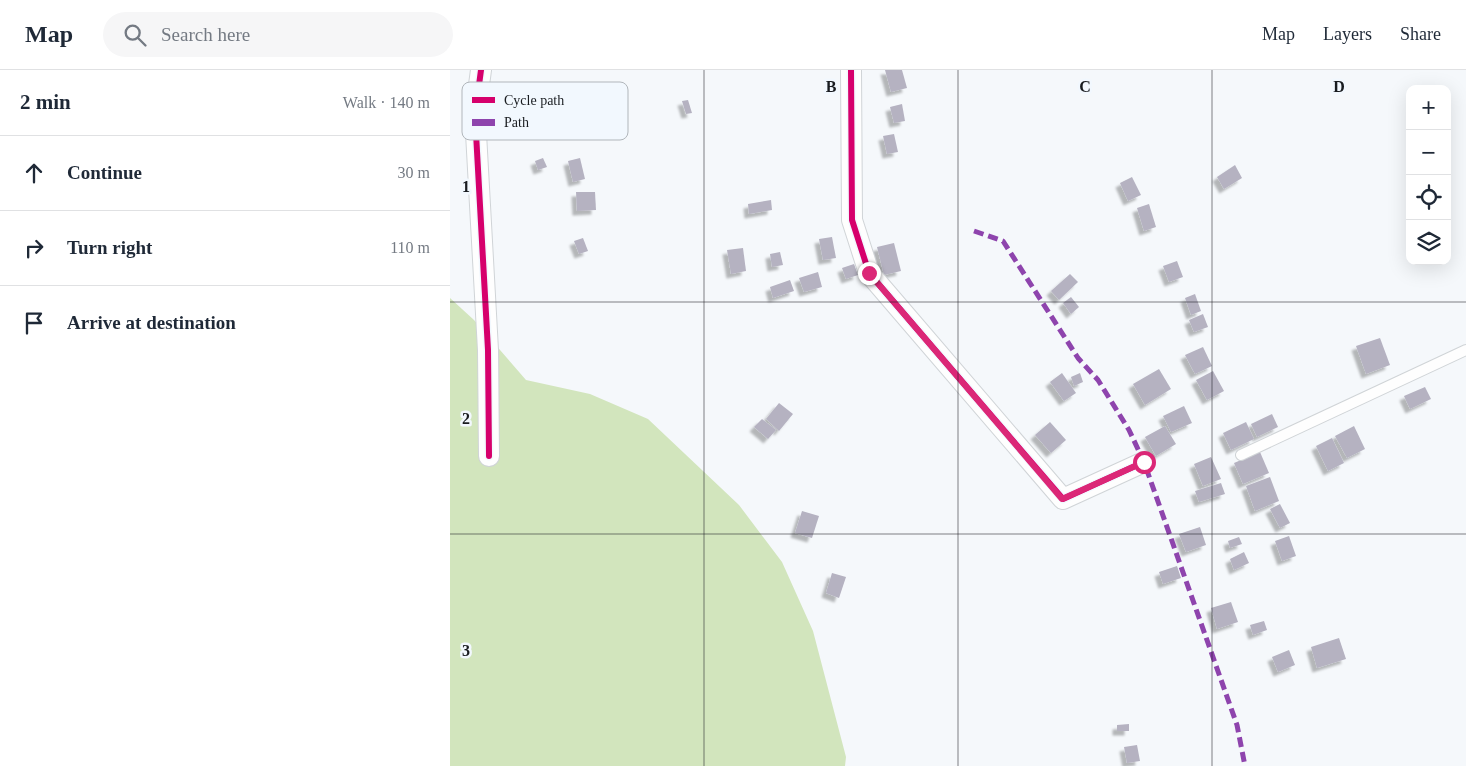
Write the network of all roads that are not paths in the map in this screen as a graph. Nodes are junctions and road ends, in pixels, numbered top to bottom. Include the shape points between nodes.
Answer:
1 (851, 70) edge
2 (476, 140) edge
3 (1466, 350) edge
4 (1241, 455) dead end
5 (489, 456) dead end
6 (1144, 462) dead end

1 - 6 street via 852,220 869,273 1062,499
2 - 5 street via 488,350
3 - 4 lane

